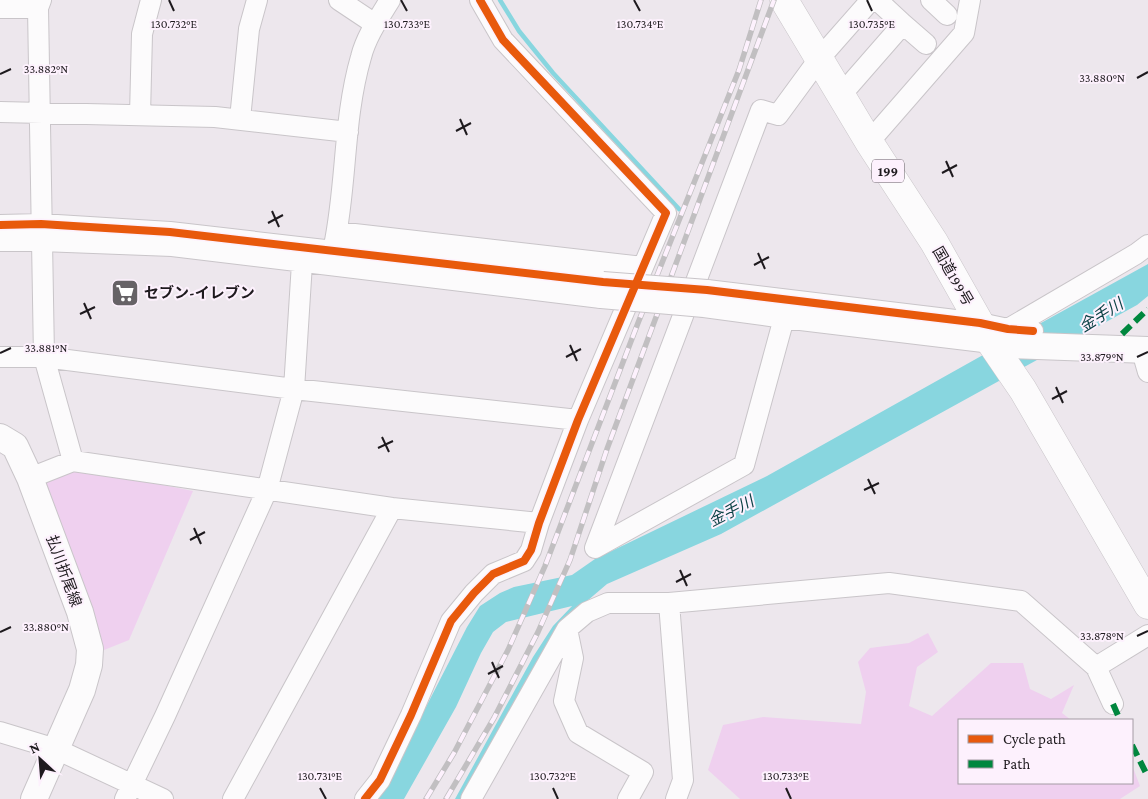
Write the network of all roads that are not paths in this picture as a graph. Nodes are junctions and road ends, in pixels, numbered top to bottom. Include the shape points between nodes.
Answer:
1 (151, 0) edge
2 (257, 0) edge
3 (339, 0) edge
4 (390, 0) edge
5 (480, 0) edge
6 (871, 0) edge
7 (877, 0) edge
8 (931, 0) edge
9 (970, 0) edge
10 (40, 4) edge
11 (794, 6) edge
12 (0, 8) edge
13 (947, 15) dead end
14 (375, 24) junction
15 (903, 24) junction
16 (926, 44) dead end
17 (819, 59) junction
18 (840, 95) junction
19 (0, 112) edge
20 (41, 112) junction
21 (140, 115) junction
22 (240, 119) junction
23 (348, 132) junction
24 (869, 142) junction
25 (0, 225) edge
26 (41, 233) junction
27 (335, 241) junction
28 (0, 242) edge
29 (1148, 245) edge
30 (302, 255) junction
31 (643, 268) junction
32 (602, 290) junction
33 (706, 298) junction
34 (784, 318) junction
35 (1004, 334) junction
36 (1147, 351) edge
37 (0, 357) edge
38 (44, 357) junction
39 (294, 389) junction
40 (578, 420) junction
41 (0, 437) edge
42 (73, 461) junction
43 (30, 478) junction
44 (267, 490) junction
45 (392, 508) junction
46 (539, 523) junction
47 (669, 603) junction
48 (1148, 605) edge
49 (567, 629) junction
50 (1148, 635) edge
51 (1096, 667) junction
52 (1113, 704) dead end
53 (0, 732) edge
54 (56, 749) junction
55 (128, 792) edge
56 (34, 799) edge
57 (163, 799) edge
58 (233, 799) edge
59 (365, 799) edge
60 (471, 799) edge
61 (628, 799) edge
62 (676, 799) edge

1 - 21 street via 142,34
2 - 22 street via 249,29
3 - 14 street
4 - 14 street
5 - 31 street via 503,40 666,213
6 - 17 street
7 - 15 street
8 - 13 street
9 - 24 street via 964,33
10 - 12 street
10 - 20 street
11 - 17 highway, 国道199号 / 199
14 - 23 street via 361,56
15 - 16 street
15 - 18 street
17 - 18 highway, 国道199号 / 199
17 - 34 street via 778,115 761,110 594,548 744,465
18 - 24 highway, 国道199号 / 199
19 - 20 street
20 - 21 street
20 - 26 street
21 - 22 street
22 - 23 street
23 - 27 street
24 - 35 highway, 国道199号 / 199 via 934,242
25 - 26 street
26 - 28 street
26 - 30 street via 170,232
26 - 38 street
27 - 30 street
27 - 31 street
27 - 32 street
29 - 35 street
30 - 32 street
30 - 39 street
31 - 40 street
32 - 33 street, bridge
33 - 34 street
33 - 35 street
34 - 35 street
35 - 36 main road via 1101,341
35 - 48 highway, 国道199号 / 199 via 1023,390
37 - 38 street
38 - 39 street
38 - 42 street
39 - 40 street
39 - 44 street
40 - 46 street
41 - 43 main road, 払川折尾線 via 15,446
42 - 43 street
42 - 44 street
43 - 54 main road, 払川折尾線 via 80,612 90,649 82,690
44 - 45 street
44 - 55 street
45 - 46 street
45 - 58 street
46 - 59 street via 524,561 493,574 451,620 380,780
47 - 49 street via 608,603 587,612
47 - 51 street via 889,584 1021,601
47 - 62 street via 683,780
49 - 60 street
49 - 61 street via 573,658 564,701 578,733 643,772
50 - 51 street
51 - 52 street
53 - 54 street
54 - 55 street
54 - 56 main road, 払川折尾線
55 - 57 street

